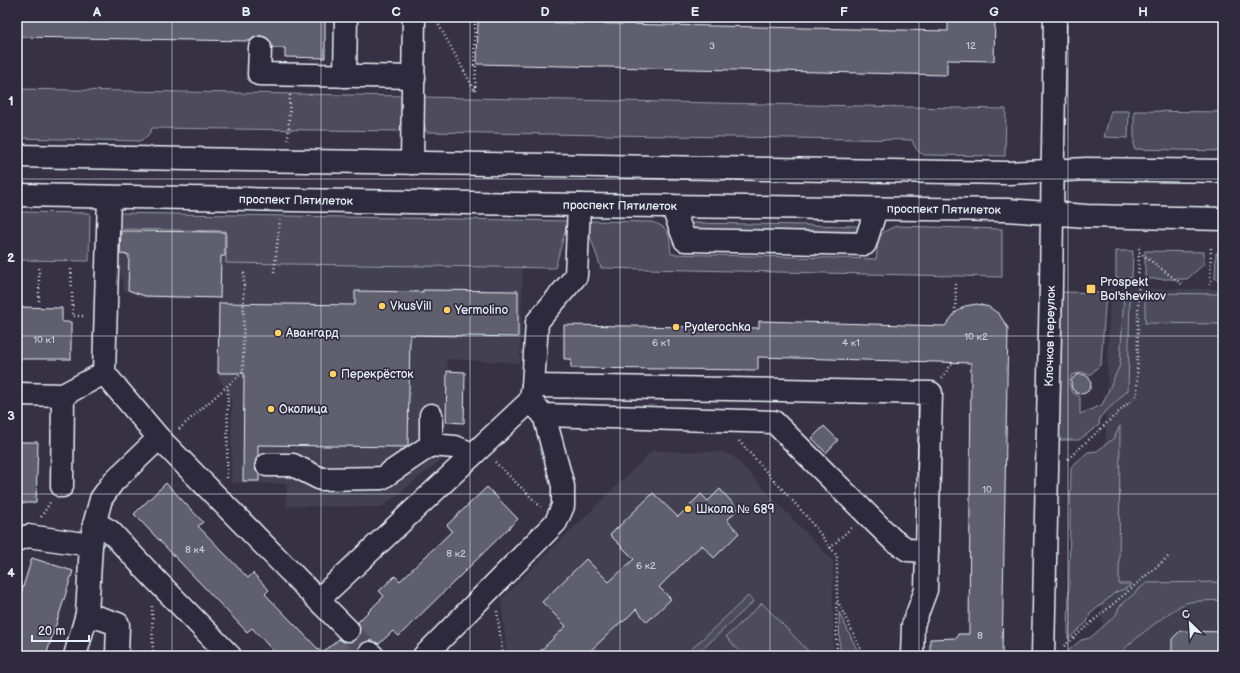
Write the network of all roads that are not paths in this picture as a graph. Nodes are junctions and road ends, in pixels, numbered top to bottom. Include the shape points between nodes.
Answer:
1 (346, 17) edge
2 (414, 17) edge
3 (1056, 17) edge
4 (260, 48) dead end
5 (345, 76) junction
6 (414, 77) junction
7 (17, 156) edge
8 (412, 163) junction
9 (1053, 171) junction
10 (1223, 172) edge
11 (17, 195) edge
12 (109, 197) junction
13 (579, 205) junction
14 (672, 206) junction
15 (876, 209) junction
16 (1052, 214) junction
17 (1223, 219) edge
18 (104, 373) junction
19 (776, 390) junction
20 (17, 394) edge
21 (64, 395) junction
22 (536, 401) junction
23 (431, 415) dead end
24 (774, 422) junction
25 (159, 438) junction
26 (431, 445) junction
27 (475, 452) junction
28 (267, 465) dead end
29 (62, 486) road end
30 (93, 535) junction
31 (22, 538) edge
32 (927, 551) junction
33 (318, 600) junction
34 (87, 614) junction
35 (348, 630) tunnel mouth
36 (1052, 652) edge
37 (75, 656) edge
38 (117, 656) edge
39 (230, 656) edge
40 (424, 656) edge
41 (912, 656) edge

1 - 5 street
2 - 6 street
3 - 9 street, Клочков переулок
4 - 5 street via 259,74
5 - 6 street
6 - 8 street
7 - 8 street
8 - 9 street via 1008,173
9 - 10 street via 1087,169
9 - 16 street, Клочков переулок
11 - 12 street, проспект Пятилеток
12 - 13 street, проспект Пятилеток
12 - 18 street
13 - 14 street, проспект Пятилеток
13 - 22 street via 576,276 537,322
14 - 15 street, проспект Пятилеток
14 - 15 street via 685,240 865,244
15 - 16 street, проспект Пятилеток via 1007,210
16 - 17 street, проспект Пятилеток
16 - 36 street, Клочков переулок
18 - 21 street
18 - 25 street
19 - 22 street
19 - 24 street
19 - 32 street via 931,393
20 - 21 street
21 - 29 street
22 - 24 street
22 - 27 street
22 - 40 street via 563,486 563,506 556,522
23 - 26 street
24 - 32 street via 893,540 908,550
25 - 30 street via 113,482 101,499
25 - 33 street
26 - 27 street
26 - 28 street via 382,478 321,479 293,465
27 - 33 street
30 - 31 street
30 - 34 street
30 - 39 street via 103,526 110,531
32 - 41 street via 926,590 913,625
33 - 35 street
34 - 37 street
34 - 38 street via 118,624

